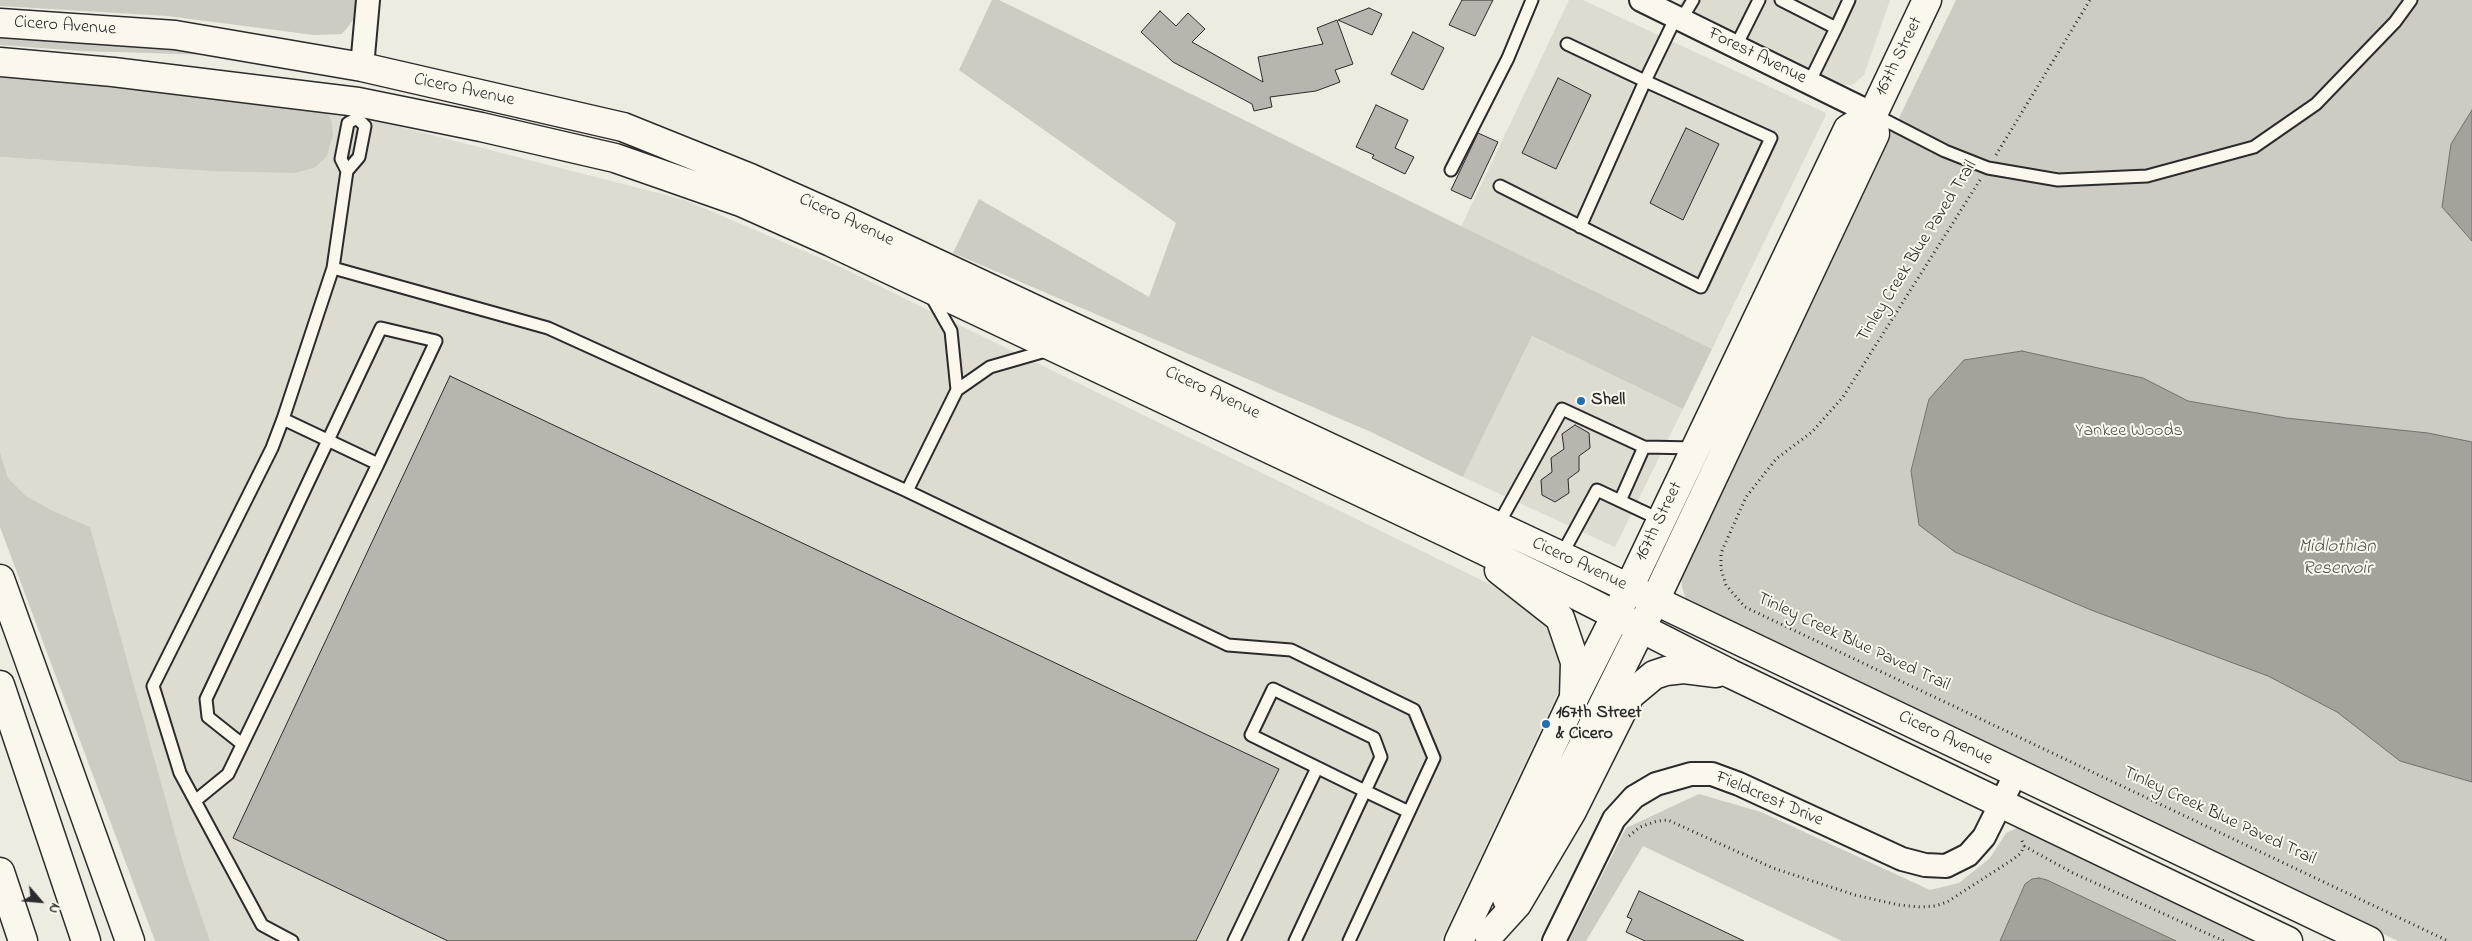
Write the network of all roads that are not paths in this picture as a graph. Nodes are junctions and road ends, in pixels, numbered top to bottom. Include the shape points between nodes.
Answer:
1 (368, 0) edge
2 (1532, 0) edge
3 (1641, 0) edge
4 (1693, 0) edge
5 (1759, 0) edge
6 (1781, 0) edge
7 (1849, 0) edge
8 (1927, 0) edge
9 (2412, 0) edge
10 (1679, 18) junction
11 (0, 23) edge
12 (1836, 28) junction
13 (1567, 44) dead end
14 (1735, 48) junction
15 (0, 62) edge
16 (362, 67) junction
17 (1645, 81) junction
18 (1809, 84) junction
19 (358, 110) junction
20 (1873, 114) junction
21 (1451, 170) dead end
22 (346, 172) junction
23 (1500, 186) dead end
24 (1580, 226) junction
25 (332, 268) junction
26 (927, 288) junction
27 (1055, 349) junction
28 (957, 390) junction
29 (283, 419) junction
30 (328, 440) junction
31 (1644, 447) junction
32 (1696, 448) junction
33 (378, 464) junction
34 (907, 491) junction
35 (1620, 501) junction
36 (1661, 520) junction
37 (1497, 527) junction
38 (1456, 537) junction
39 (1561, 556) junction
40 (0, 579) edge
41 (1629, 588) junction
42 (1655, 600) junction
43 (1616, 615) junction
44 (1640, 628) junction
45 (1731, 674) junction
46 (0, 686) edge
47 (1574, 698) junction
48 (242, 744) junction
49 (1317, 768) junction
50 (2016, 773) junction
51 (1364, 792) junction
52 (195, 801) junction
53 (2001, 804) junction
54 (1409, 812) junction
55 (106, 870) junction
56 (0, 872) edge
57 (1488, 938) edge
58 (23, 941) edge
59 (86, 941) edge
60 (130, 941) edge
61 (136, 941) edge
62 (292, 941) edge
63 (1234, 941) edge
64 (1295, 941) edge
65 (1349, 941) edge
66 (1459, 941) edge
67 (1554, 941) edge
68 (2288, 941) edge
69 (2369, 941) edge

1 - 16 street
2 - 21 lane via 1508,58
3 - 10 street, Forest Avenue
4 - 10 lane
5 - 14 lane
6 - 12 lane
7 - 12 lane
8 - 20 main road, 167th Street
9 - 20 lane via 2316,104 2254,148 2147,176 2058,180 1988,168 1945,151
10 - 14 street, Forest Avenue
10 - 17 lane
11 - 16 main road, Cicero Avenue via 175,35
12 - 18 lane
13 - 17 lane
14 - 18 street, Forest Avenue
15 - 19 main road, Cicero Avenue via 113,72
16 - 19 main road
16 - 37 main road, Cicero Avenue via 623,127 687,152 851,223
17 - 24 lane
17 - 24 lane via 1770,138 1701,286
18 - 20 street, Forest Avenue
19 - 22 lane via 348,123 341,159
19 - 22 lane via 365,126 359,157
19 - 26 main road, Cicero Avenue via 481,127 615,158 741,202
20 - 32 main road, 167th Street via 1848,130
20 - 42 main road, 167th Street via 1875,134
22 - 25 lane
23 - 24 lane
25 - 29 lane
25 - 34 lane via 548,328
26 - 27 main road, Cicero Avenue
26 - 28 lane via 951,331
27 - 28 lane via 990,367
27 - 38 main road, Cicero Avenue
28 - 34 lane
29 - 30 lane
29 - 52 lane via 272,448 154,686 180,773
30 - 33 lane
30 - 33 lane via 381,328 436,341
30 - 48 lane via 206,699 208,717
31 - 32 lane
31 - 35 lane
31 - 37 lane via 1562,409
32 - 36 main road, 167th Street
33 - 48 lane
34 - 54 lane via 1228,645 1291,650 1414,710 1434,758
35 - 36 lane
35 - 39 lane via 1597,490
36 - 41 main road, 167th Street
37 - 39 main road, Cicero Avenue
38 - 43 main road, Cicero Avenue
38 - 47 main road via 1560,618 1575,662
39 - 41 main road, Cicero Avenue
40 - 55 main road
41 - 42 main road, Cicero Avenue
41 - 43 main road, 167th Street
42 - 44 main road, 167th Street
42 - 50 main road, Cicero Avenue
43 - 44 main road, Cicero Avenue
43 - 47 main road, 167th Street
44 - 45 main road, Cicero Avenue
44 - 57 main road, 167th Street
45 - 53 main road, Cicero Avenue
45 - 57 main road via 1684,669 1666,671 1630,695 1572,811 1517,904
46 - 59 main road
47 - 66 main road, 167th Street
48 - 52 lane via 228,774
49 - 51 lane
49 - 51 lane via 1251,735 1273,689 1374,738 1381,757
49 - 63 lane
50 - 53 street, Fieldcrest Drive
50 - 69 main road, Cicero Avenue
51 - 54 lane
51 - 64 lane
52 - 62 lane via 262,925
53 - 67 street, Fieldcrest Drive via 1984,837 1968,855 1946,866 1924,865 1902,859 1712,774 1671,778 1634,797 1614,819
53 - 68 main road, Cicero Avenue
54 - 65 lane
55 - 60 main road
55 - 61 main road
56 - 58 main road

